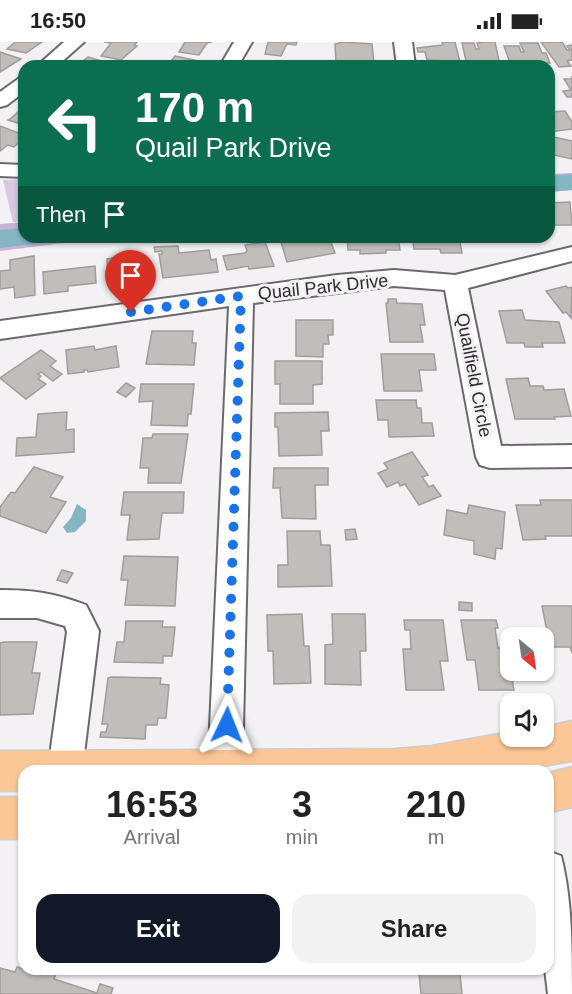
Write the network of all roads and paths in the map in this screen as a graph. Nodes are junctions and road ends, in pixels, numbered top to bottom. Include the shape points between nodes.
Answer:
1 (75, 42) edge
2 (243, 42) edge
3 (403, 42) edge
4 (53, 60) edge
5 (232, 60) edge
6 (405, 60) edge
7 (18, 88) edge
8 (0, 102) edge
9 (0, 170) edge
10 (18, 171) edge
11 (572, 254) edge
12 (455, 283) junction
13 (241, 296) junction
14 (0, 330) edge
15 (572, 456) edge
16 (0, 604) edge
17 (572, 741) edge
18 (529, 761) edge
19 (66, 765) edge
20 (225, 765) edge
21 (451, 765) edge
22 (0, 771) edge
23 (18, 771) edge
24 (572, 787) edge
25 (554, 792) edge
26 (0, 818) edge
27 (18, 818) edge
28 (554, 909) edge
29 (560, 949) edge
30 (568, 994) edge

1 - 4 street
2 - 5 street
3 - 6 street
7 - 8 street
9 - 10 street
11 - 12 street, Quail Park Drive
12 - 13 street, Quail Park Drive via 385,279
12 - 15 street, Quailfield Circle via 490,457
13 - 14 street, Quail Park Drive
13 - 20 street
16 - 19 street via 37,604 75,615 83,632
17 - 18 main road
18 - 21 main road
22 - 23 main road
24 - 25 main road
26 - 27 main road
28 - 29 street
29 - 30 street

